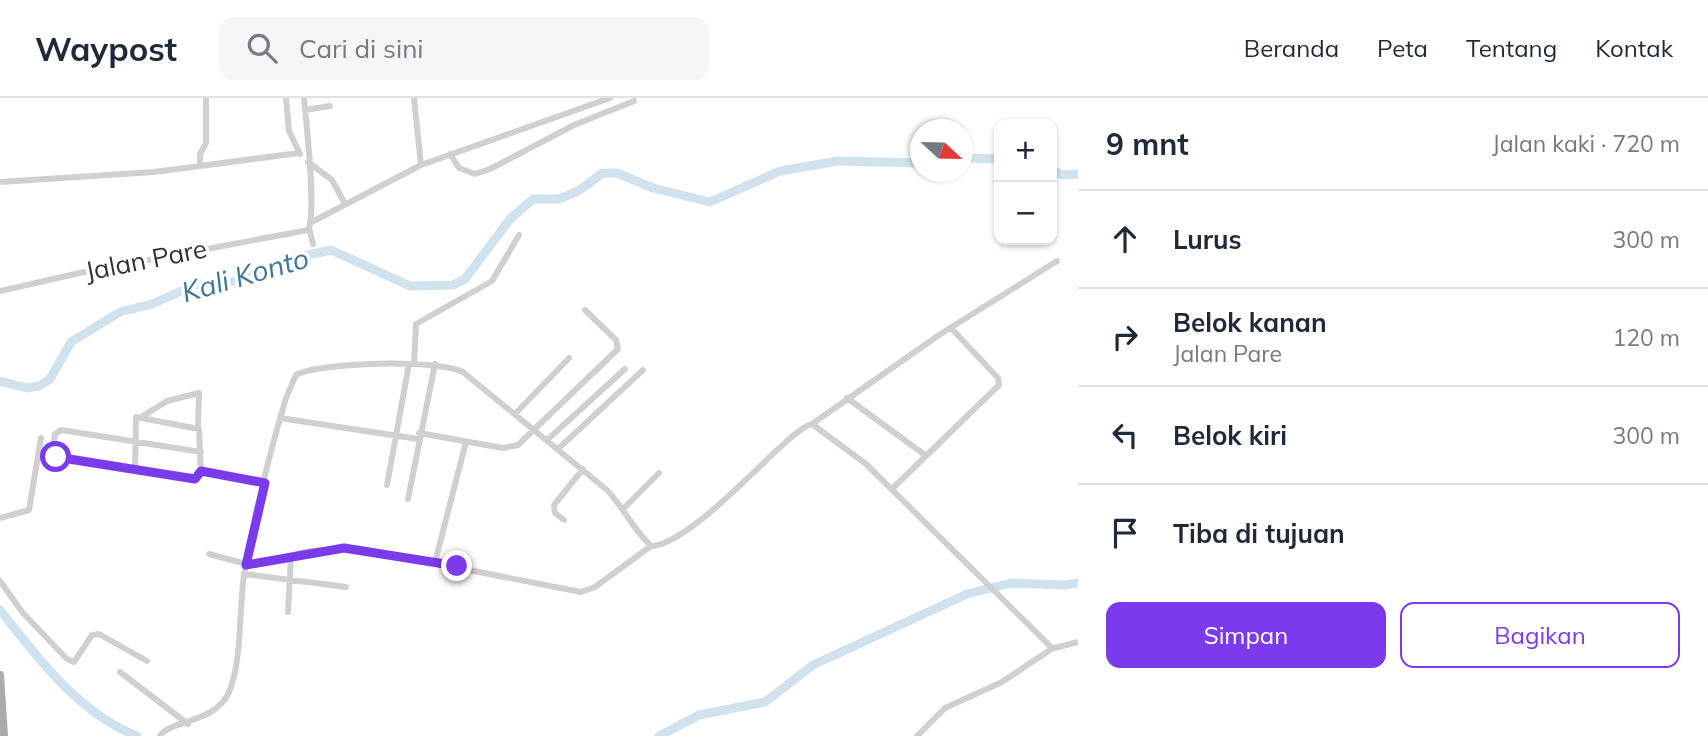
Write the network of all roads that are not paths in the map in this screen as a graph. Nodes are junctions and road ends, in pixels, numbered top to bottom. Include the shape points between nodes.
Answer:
1 (206, 98) edge
2 (286, 98) edge
3 (304, 98) edge
4 (414, 98) edge
5 (610, 98) edge
6 (634, 100) dead end
7 (330, 106) dead end
8 (305, 110) junction
9 (299, 153) junction
10 (450, 153) junction
11 (308, 162) junction
12 (421, 165) junction
13 (200, 166) junction
14 (0, 182) edge
15 (345, 204) junction
16 (310, 226) junction
17 (519, 235) dead end
18 (313, 244) dead end
19 (1057, 261) dead end
20 (0, 291) edge
21 (585, 310) dead end
22 (951, 328) junction
23 (569, 358) dead end
24 (412, 364) junction
25 (435, 364) junction
26 (625, 369) dead end
27 (643, 370) dead end
28 (617, 376) junction
29 (626, 386) junction
30 (847, 398) junction
31 (515, 414) junction
32 (142, 417) junction
33 (280, 418) junction
34 (812, 424) junction
35 (198, 428) junction
36 (533, 429) junction
37 (394, 435) junction
38 (419, 436) junction
39 (41, 438) dead end
40 (547, 440) junction
41 (134, 441) junction
42 (466, 442) junction
43 (558, 449) junction
44 (201, 452) junction
45 (52, 454) junction
46 (38, 455) junction
47 (925, 455) junction
48 (135, 467) junction
49 (583, 469) junction
50 (201, 471) junction
51 (659, 473) dead end
52 (265, 483) junction
53 (387, 485) dead end
54 (892, 489) junction
55 (408, 499) dead end
56 (624, 508) junction
57 (0, 518) edge
58 (564, 520) dead end
59 (651, 546) junction
60 (209, 554) dead end
61 (291, 556) junction
62 (435, 562) junction
63 (246, 565) junction
64 (244, 574) junction
65 (0, 581) edge
66 (291, 581) junction
67 (346, 587) dead end
68 (288, 612) dead end
69 (1078, 642) edge
70 (1053, 648) junction
71 (147, 661) dead end
72 (120, 671) dead end
73 (0, 675) edge
74 (188, 724) junction
75 (160, 735) edge
76 (4, 736) edge
77 (917, 736) edge

1 - 13 street via 206,144
2 - 9 street via 289,131
3 - 8 street
4 - 12 street
5 - 10 street, Jalan Pare
6 - 10 street via 478,173 459,168
7 - 8 street
8 - 11 street
9 - 11 street
9 - 13 street
10 - 12 street, Jalan Pare
11 - 15 street via 332,180
11 - 16 street
12 - 15 street, Jalan Pare
13 - 14 street
15 - 16 street, Jalan Pare
16 - 18 street
16 - 20 street, Jalan Pare
17 - 24 street via 492,281 416,324
19 - 22 street
21 - 36 street via 619,348
22 - 30 street
22 - 47 street via 1000,382
23 - 31 street
24 - 25 street
24 - 33 street via 310,370 293,379
24 - 37 street
25 - 31 street via 463,372
25 - 38 street
26 - 28 street
27 - 29 street
28 - 29 street
28 - 40 street
29 - 43 street
30 - 34 street
30 - 47 street
31 - 36 street
32 - 35 street
32 - 35 street via 167,401 199,393
32 - 41 street via 135,418
33 - 37 street
33 - 52 street
34 - 54 street via 856,455
34 - 59 street via 687,530
35 - 44 street
36 - 40 street
36 - 42 street via 512,449
37 - 38 street
37 - 53 street
38 - 42 street
38 - 55 street
39 - 46 street
40 - 43 street
41 - 44 street
41 - 45 street via 59,431
41 - 48 street
42 - 62 street
43 - 49 street
44 - 50 street
45 - 46 street
45 - 48 street
46 - 57 street via 29,510
47 - 54 street
48 - 50 street via 195,479
49 - 56 street
49 - 58 street via 554,505 555,513
50 - 52 street
51 - 56 street
52 - 63 street
54 - 70 street
56 - 59 street
59 - 62 street via 595,587 581,592
60 - 63 street
61 - 62 street via 344,548
61 - 63 street
61 - 66 street
63 - 64 street
64 - 66 street
64 - 74 street via 229,691 209,713
65 - 71 street via 67,659 74,662 92,635 99,634
66 - 67 street
66 - 68 street
69 - 70 street
70 - 77 street via 1002,682 945,708
72 - 74 street
73 - 76 main road
74 - 75 street

